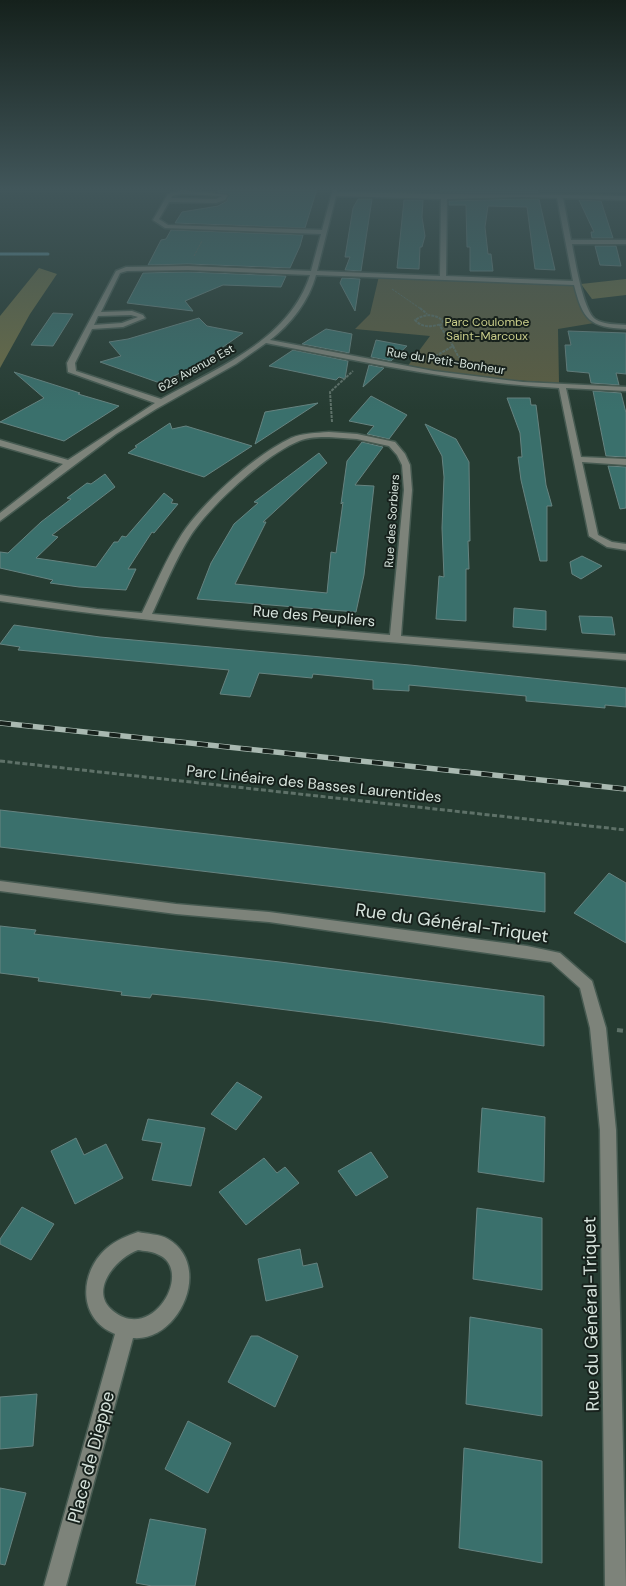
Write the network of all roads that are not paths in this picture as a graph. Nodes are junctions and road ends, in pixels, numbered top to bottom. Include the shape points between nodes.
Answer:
1 (316, 263) edge
2 (443, 263) edge
3 (574, 263) edge
4 (314, 273) junction
5 (443, 278) junction
6 (578, 283) junction
7 (97, 314) junction
8 (90, 327) junction
9 (626, 327) edge
10 (264, 341) junction
11 (562, 386) junction
12 (626, 389) edge
13 (161, 402) junction
14 (0, 443) edge
15 (577, 459) junction
16 (626, 462) edge
17 (69, 463) junction
18 (0, 518) edge
19 (626, 548) edge
20 (0, 598) edge
21 (146, 616) junction
22 (396, 639) junction
23 (626, 657) edge
24 (0, 886) edge
25 (126, 1328) junction
26 (55, 1586) edge
27 (616, 1586) edge

1 - 4 street, 62e Avenue Est
2 - 5 street
3 - 6 street
4 - 5 street
4 - 7 street via 152,267 126,269 118,272
4 - 10 street, 62e Avenue Est via 302,302
5 - 6 street
6 - 9 street via 587,316 609,326
7 - 8 street
7 - 8 street via 132,313 142,318 124,325
8 - 13 street via 71,362 72,372
10 - 11 street, Rue du Petit-Bonheur via 415,369
10 - 13 street, 62e Avenue Est via 225,368
11 - 12 street, Rue du Petit-Bonheur
11 - 15 street
13 - 17 street, 62e Avenue Est
14 - 17 street
15 - 16 street
15 - 19 street via 594,536 610,545
17 - 18 street, 62e Avenue Est
20 - 21 street, Rue des Peupliers
21 - 22 street, Rue des Peupliers
21 - 22 street, Rue des Sorbiers via 194,524 234,482 288,444 305,435 320,434 392,444 400,450 408,467
22 - 23 street, Rue des Peupliers
24 - 27 street, Rue du Général-Triquet via 527,952 554,957 587,985 598,1028 608,1130
25 - 25 street via 146,1327 158,1321 173,1306 179,1294 182,1281 178,1263 167,1249 156,1244 138,1241 120,1248 105,1261 98,1273 95,1292 100,1311 114,1324
25 - 26 street, Place de Dieppe

